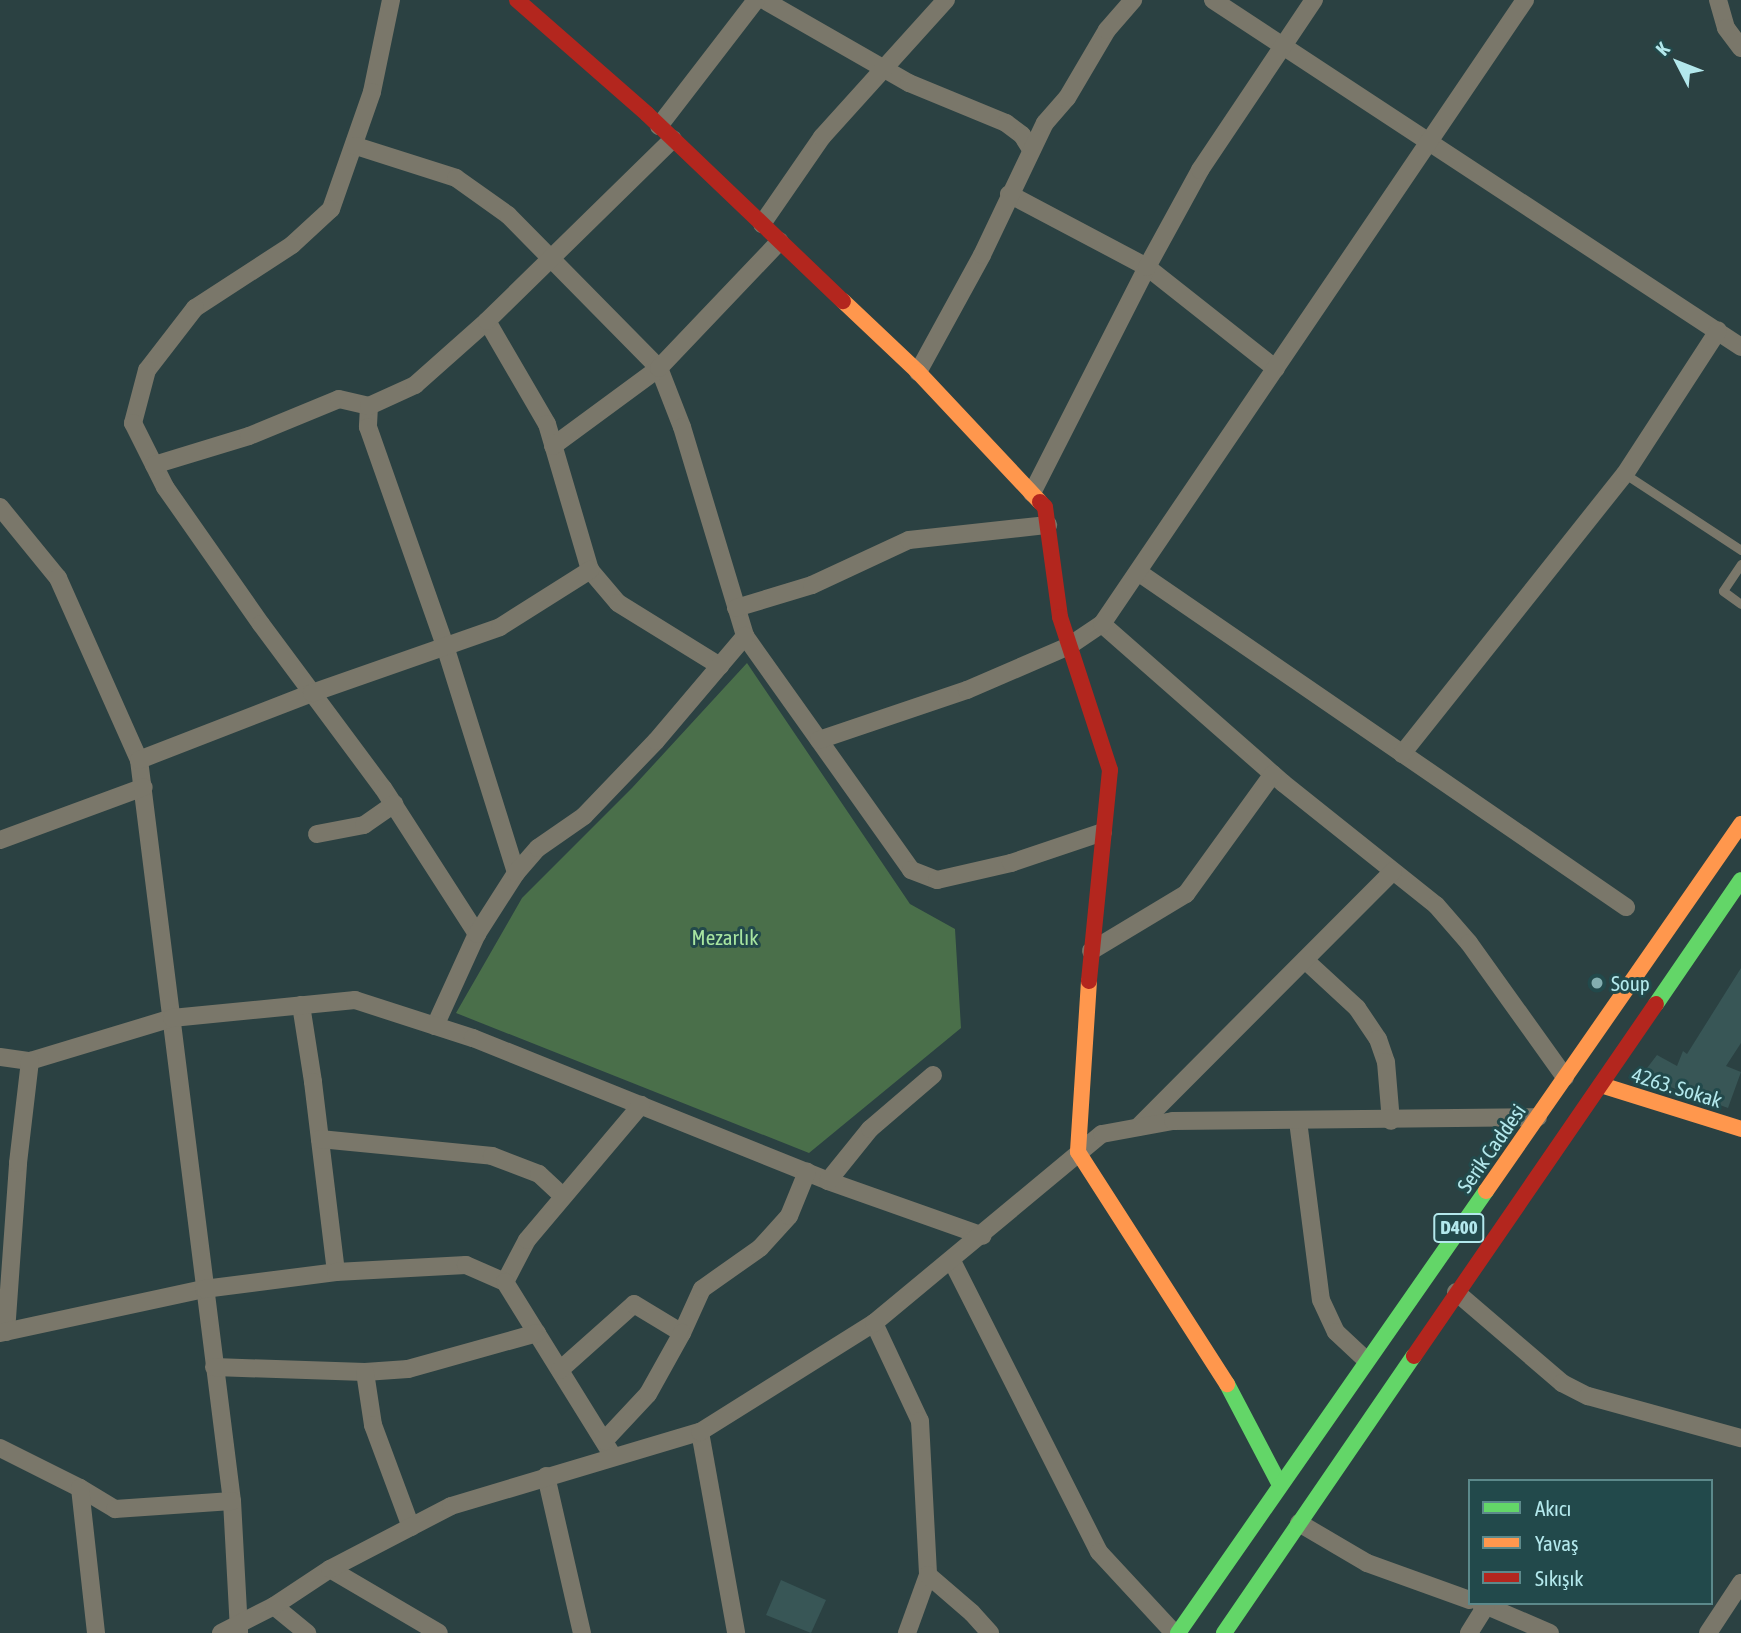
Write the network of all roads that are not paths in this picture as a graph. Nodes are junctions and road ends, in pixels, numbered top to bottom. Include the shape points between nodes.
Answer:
1 (391, 0) edge
2 (517, 0) edge
3 (756, 0) edge
4 (764, 0) edge
5 (946, 0) edge
6 (1133, 0) edge
7 (1213, 0) edge
8 (1314, 0) edge
9 (1525, 0) edge
10 (1718, 0) edge
11 (1283, 46) junction
12 (1741, 48) edge
13 (885, 69) junction
14 (659, 126) junction
15 (673, 139) junction
16 (1430, 143) junction
17 (356, 146) junction
18 (1030, 148) junction
19 (1009, 194) junction
20 (762, 224) junction
21 (780, 241) junction
22 (552, 258) junction
23 (1147, 267) junction
24 (487, 321) junction
25 (1718, 331) junction
26 (1741, 346) edge
27 (659, 368) junction
28 (1276, 369) junction
29 (918, 372) junction
30 (369, 406) junction
31 (554, 446) junction
32 (154, 465) junction
33 (1625, 474) junction
34 (1032, 493) junction
35 (0, 507) edge
36 (1048, 525) junction
37 (1741, 550) edge
38 (1741, 564) edge
39 (590, 570) junction
40 (1138, 572) junction
41 (1741, 604) edge
42 (736, 608) junction
43 (1102, 624) junction
44 (745, 636) junction
45 (445, 646) junction
46 (1069, 646) junction
47 (720, 666) junction
48 (312, 693) junction
49 (819, 740) junction
50 (1402, 754) junction
51 (139, 760) junction
52 (1273, 774) junction
53 (144, 787) junction
54 (394, 804) junction
55 (1741, 824) edge
56 (1103, 832) junction
57 (317, 834) dead end
58 (0, 840) edge
59 (1393, 871) junction
60 (516, 873) junction
61 (1741, 880) edge
62 (1626, 907) dead end
63 (477, 934) junction
64 (1091, 951) junction
65 (1305, 960) junction
66 (301, 1005) junction
67 (172, 1018) junction
68 (435, 1026) junction
69 (0, 1057) edge
70 (30, 1061) junction
71 (933, 1074) dead end
72 (1565, 1077) junction
73 (1601, 1085) junction
74 (641, 1105) junction
75 (1538, 1118) junction
76 (1298, 1121) junction
77 (1391, 1121) junction
78 (1138, 1127) junction
79 (1741, 1129) edge
80 (320, 1139) junction
81 (1077, 1152) junction
82 (807, 1172) junction
83 (828, 1181) junction
84 (564, 1196) junction
85 (983, 1236) junction
86 (952, 1261) junction
87 (336, 1272) junction
88 (505, 1282) junction
89 (204, 1289) junction
90 (1457, 1292) junction
91 (874, 1323) junction
92 (3, 1333) edge
93 (537, 1333) junction
94 (682, 1333) junction
95 (1366, 1360) junction
96 (214, 1367) junction
97 (560, 1370) junction
98 (365, 1372) junction
99 (700, 1433) junction
100 (1741, 1438) edge
101 (0, 1448) edge
102 (608, 1448) junction
103 (546, 1476) junction
104 (1279, 1483) junction
105 (80, 1488) junction
106 (232, 1501) junction
107 (1299, 1523) junction
108 (411, 1527) junction
109 (330, 1569) junction
110 (928, 1575) junction
111 (1741, 1583) edge
112 (1468, 1599) edge
113 (1477, 1605) edge
114 (1483, 1605) edge
115 (274, 1606) junction
116 (239, 1628) edge
117 (1227, 1632) edge
118 (96, 1633) edge
119 (221, 1633) edge
120 (307, 1633) edge
121 (439, 1633) edge
122 (583, 1633) edge
123 (736, 1633) edge
124 (906, 1633) edge
125 (990, 1633) edge
126 (1176, 1633) edge
127 (1469, 1633) edge
128 (1550, 1633) edge
129 (1708, 1633) edge

1 - 17 street
2 - 14 main road
3 - 14 street
4 - 13 street
5 - 13 street
6 - 18 street via 1107,30 1067,98
7 - 11 street
8 - 11 street
9 - 16 street
10 - 12 street via 1726,28
11 - 16 street
11 - 23 street via 1200,170
13 - 18 street via 1006,123
13 - 20 street via 822,137
14 - 15 main road
15 - 20 main road
15 - 22 street
16 - 25 street
16 - 28 street
17 - 22 street via 456,178 508,215
17 - 32 street via 331,209 292,244 195,308 147,370 133,423
18 - 19 street
19 - 23 street
19 - 29 street via 982,255
20 - 21 main road
21 - 27 street
21 - 29 main road
22 - 24 street
22 - 27 street
23 - 28 street
23 - 34 street
24 - 30 street via 415,385
24 - 31 street via 547,424
25 - 26 street
25 - 33 street
27 - 31 street
27 - 42 street via 682,427
28 - 40 street
29 - 34 main road
30 - 32 street via 339,399 249,436
30 - 45 street via 368,427
31 - 39 street
32 - 48 street via 164,487
33 - 37 lane
33 - 50 street
34 - 36 main road via 1045,507
35 - 51 street via 58,578
36 - 42 street via 909,540 812,585
36 - 46 main road via 1060,617
38 - 41 lane via 1723,591
39 - 45 street via 500,627
39 - 47 street via 618,603
40 - 43 street
40 - 50 street
42 - 44 street
43 - 46 street
43 - 52 street
44 - 47 street
44 - 49 street
45 - 48 street
45 - 60 street
46 - 49 street via 967,690
46 - 56 main road via 1110,771
47 - 60 street via 584,816 538,848
48 - 51 street
48 - 54 street
49 - 56 street via 911,870 937,880 1011,863
50 - 62 street
51 - 53 street
52 - 59 street
52 - 64 street via 1186,894
53 - 58 street
53 - 67 street
54 - 57 street via 364,825
54 - 63 street
55 - 72 main road, Serik Caddesi / D400
56 - 64 main road
59 - 65 street
59 - 72 street via 1436,905 1469,943
60 - 63 street
61 - 73 main road, D400
63 - 68 street
64 - 81 main road
65 - 77 street via 1357,1008 1378,1039 1386,1062
65 - 78 street
66 - 67 street
66 - 68 street via 355,1000
66 - 80 street
67 - 70 street
67 - 89 street
68 - 74 street
69 - 70 street
70 - 92 street
71 - 83 street via 870,1129
72 - 75 main road, Serik Caddesi / D400
73 - 79 main road, 4263. Sokak
73 - 90 main road, D400
74 - 82 street
74 - 84 street
75 - 77 street
75 - 95 main road, Serik Caddesi / D400
76 - 77 street
76 - 78 street via 1173,1121
76 - 95 street via 1321,1300 1336,1332
78 - 81 street via 1102,1134
80 - 84 street via 492,1156 539,1174
80 - 87 street
81 - 85 street
81 - 104 main road via 1221,1373
82 - 83 street
82 - 94 street via 789,1216 760,1248 702,1289
83 - 85 street
84 - 88 street via 527,1240
85 - 86 street
86 - 91 street
86 - 126 street via 1099,1552
87 - 88 street via 466,1265
87 - 89 street
88 - 93 street
89 - 92 street
89 - 96 street
90 - 100 street via 1562,1383 1588,1396
90 - 107 main road, D400
91 - 99 street
91 - 110 street via 920,1421
93 - 97 street
93 - 98 street via 408,1369
94 - 97 street via 634,1304
94 - 102 street via 648,1394
95 - 104 main road, Serik Caddesi / D400
96 - 98 street
96 - 106 street
97 - 102 street
98 - 108 street via 373,1425
99 - 102 street
99 - 123 street
101 - 105 street
102 - 103 street
103 - 108 street via 451,1506
103 - 122 street
104 - 126 main road, Serik Caddesi / D400
105 - 106 street via 115,1509
105 - 118 street
106 - 116 street
107 - 112 street via 1367,1563
107 - 117 main road, D400
108 - 109 street
109 - 115 street
109 - 121 street
110 - 124 street
110 - 125 street
111 - 129 street
113 - 127 street
114 - 128 street
115 - 116 street
115 - 120 street
116 - 119 street

